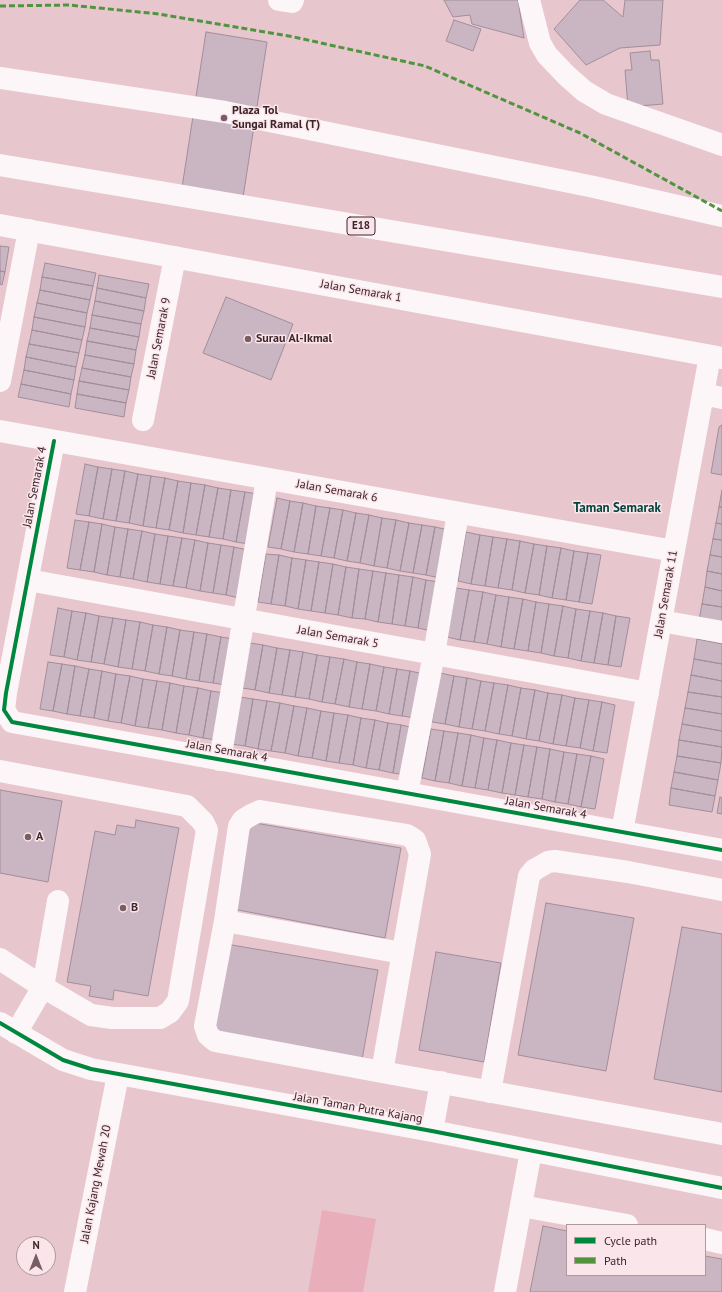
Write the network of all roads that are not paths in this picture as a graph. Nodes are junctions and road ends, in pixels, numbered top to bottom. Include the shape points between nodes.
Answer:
1 (279, 0) edge
2 (293, 0) edge
3 (529, 0) edge
4 (0, 78) edge
5 (722, 145) edge
6 (0, 164) edge
7 (722, 216) edge
8 (0, 225) edge
9 (29, 230) junction
10 (175, 257) junction
11 (722, 287) edge
12 (716, 357) edge
13 (0, 381) edge
14 (712, 396) edge
15 (143, 420) dead end
16 (0, 430) edge
17 (54, 441) junction
18 (267, 479) junction
19 (458, 513) junction
20 (674, 551) junction
21 (28, 580) junction
22 (243, 620) junction
23 (661, 621) junction
24 (722, 632) edge
25 (434, 654) junction
26 (648, 693) junction
27 (220, 760) junction
28 (0, 771) edge
29 (407, 793) junction
30 (622, 832) junction
31 (722, 850) edge
32 (722, 890) edge
33 (58, 901) dead end
34 (225, 921) junction
35 (402, 954) junction
36 (0, 958) edge
37 (43, 988) junction
38 (8, 1028) edge
39 (382, 1072) junction
40 (118, 1075) junction
41 (441, 1082) junction
42 (490, 1092) junction
43 (432, 1131) junction
44 (722, 1134) edge
45 (531, 1151) junction
46 (722, 1188) edge
47 (521, 1206) junction
48 (621, 1224) edge
49 (706, 1239) edge
50 (722, 1243) edge
51 (80, 1291) edge
52 (505, 1292) edge

1 - 2 main road
3 - 5 main road via 540,43 547,55 584,91 606,104
4 - 7 main road via 225,112 594,187
6 - 11 main road, E18
8 - 9 main road, Jalan Semarak 1
9 - 10 main road, Jalan Semarak 1
9 - 13 main road
10 - 12 main road, Jalan Semarak 1
10 - 15 main road, Jalan Semarak 9
12 - 14 main road, Jalan Semarak 11
14 - 20 main road, Jalan Semarak 11
16 - 17 main road, Jalan Semarak 6
17 - 18 main road, Jalan Semarak 6
17 - 21 main road, Jalan Semarak 4
18 - 19 main road, Jalan Semarak 6
18 - 22 main road
19 - 20 main road, Jalan Semarak 6
19 - 25 main road
20 - 23 main road, Jalan Semarak 11
21 - 22 main road, Jalan Semarak 5
21 - 27 main road, Jalan Semarak 4 via 4,710 12,722
22 - 25 main road, Jalan Semarak 5
22 - 27 main road
23 - 24 main road
23 - 26 main road, Jalan Semarak 11
25 - 26 main road, Jalan Semarak 5
25 - 29 main road
26 - 30 main road, Jalan Semarak 11
27 - 29 main road, Jalan Semarak 4
28 - 37 main road via 187,806 207,830 178,1001 170,1012 160,1018 112,1018 91,1015
29 - 30 main road, Jalan Semarak 4
30 - 31 main road, Jalan Semarak 4
32 - 42 main road via 555,861 534,870 530,876
33 - 37 main road
34 - 35 main road
34 - 35 main road via 239,826 251,815 260,811 407,835 415,840 420,854
34 - 39 main road via 206,1026 208,1035 215,1041
35 - 39 main road
36 - 37 main road
37 - 38 main road
38 - 40 main road, Jalan Taman Putra Kajang via 63,1060
39 - 41 main road
40 - 43 main road, Jalan Taman Putra Kajang
40 - 51 main road, Jalan Kajang Mewah 20
41 - 42 main road
41 - 43 main road
42 - 44 main road
43 - 45 main road, Jalan Taman Putra Kajang
45 - 46 main road, Jalan Taman Putra Kajang
45 - 47 main road
47 - 48 main road
47 - 52 main road
49 - 50 main road

